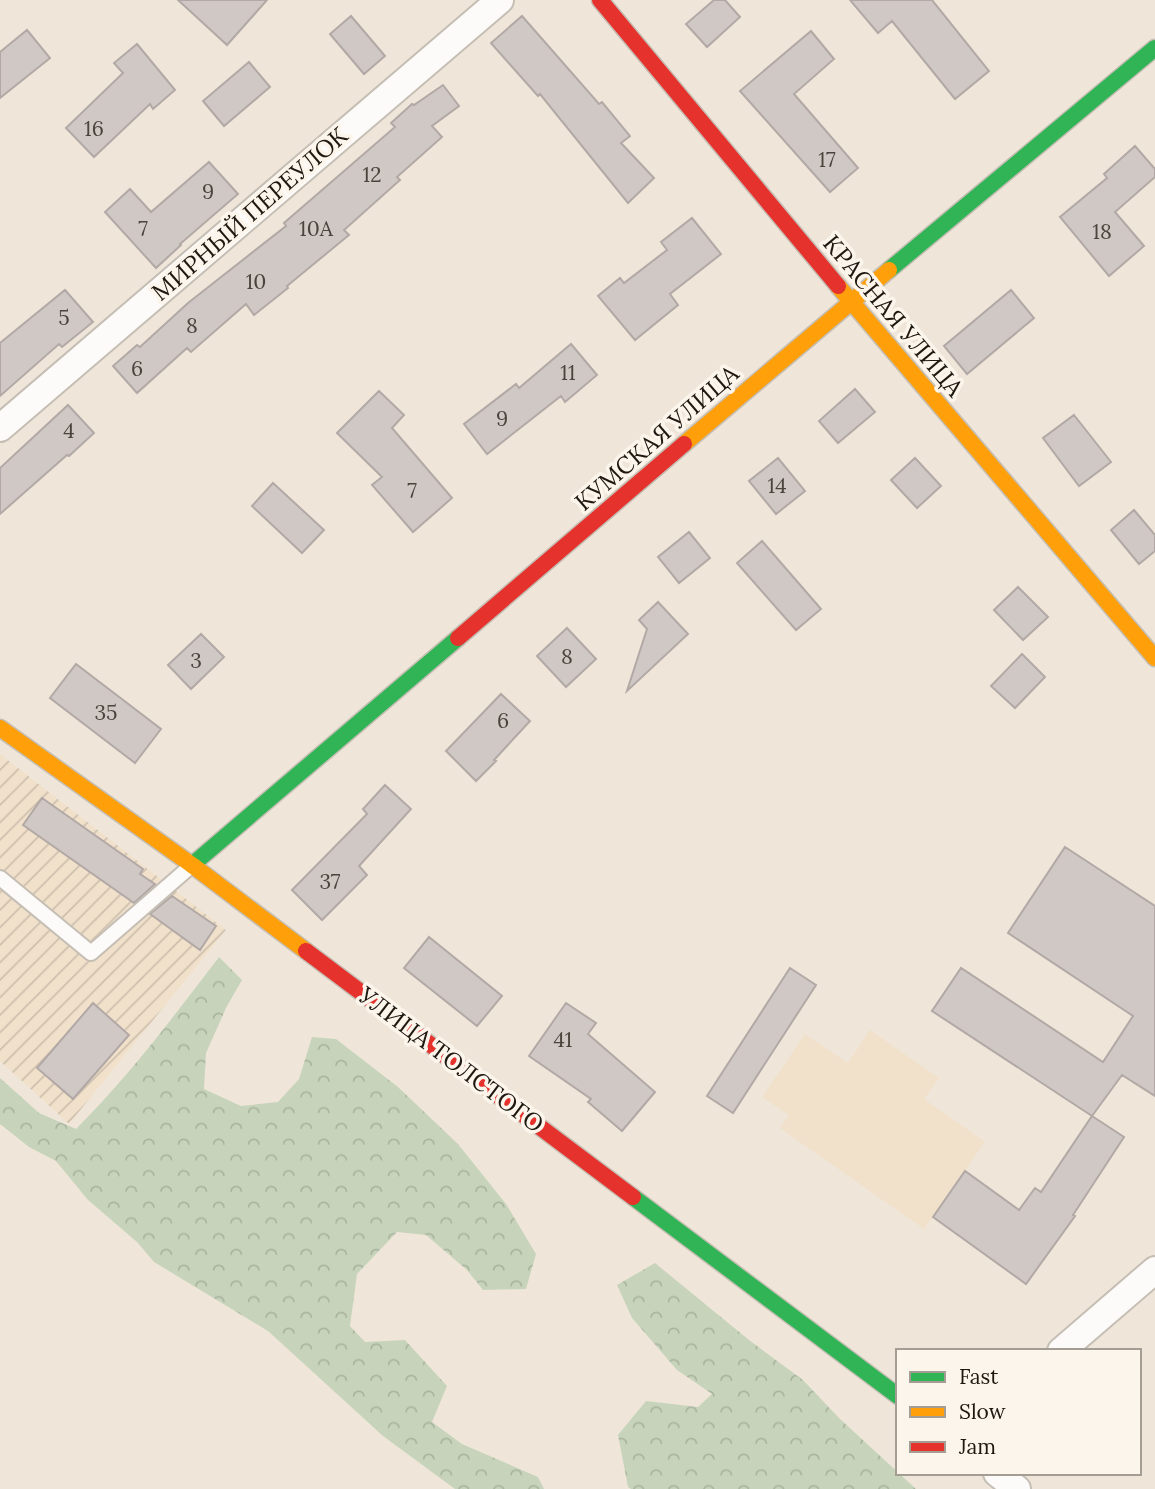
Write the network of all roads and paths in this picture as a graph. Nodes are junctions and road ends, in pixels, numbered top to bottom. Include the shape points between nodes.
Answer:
1 (500, 0) edge
2 (600, 0) edge
3 (1155, 48) edge
4 (851, 302) junction
5 (0, 428) edge
6 (1155, 658) edge
7 (0, 728) edge
8 (192, 865) junction
9 (0, 878) edge
10 (1155, 1270) edge
11 (1063, 1349) edge
12 (896, 1394) edge
13 (1000, 1475) edge
14 (1017, 1489) edge

1 - 5 street, МИРНЫЙ ПЕРЕУЛОК
2 - 4 street, КРАСНАЯ УЛИЦА
3 - 4 street, КУМСКАЯ УЛИЦА
4 - 6 street, КРАСНАЯ УЛИЦА
4 - 8 street, КУМСКАЯ УЛИЦА
7 - 8 street, УЛИЦА ТОЛСТОГО
8 - 9 lane via 91,953
8 - 12 street, УЛИЦА ТОЛСТОГО
10 - 11 street
13 - 14 street

